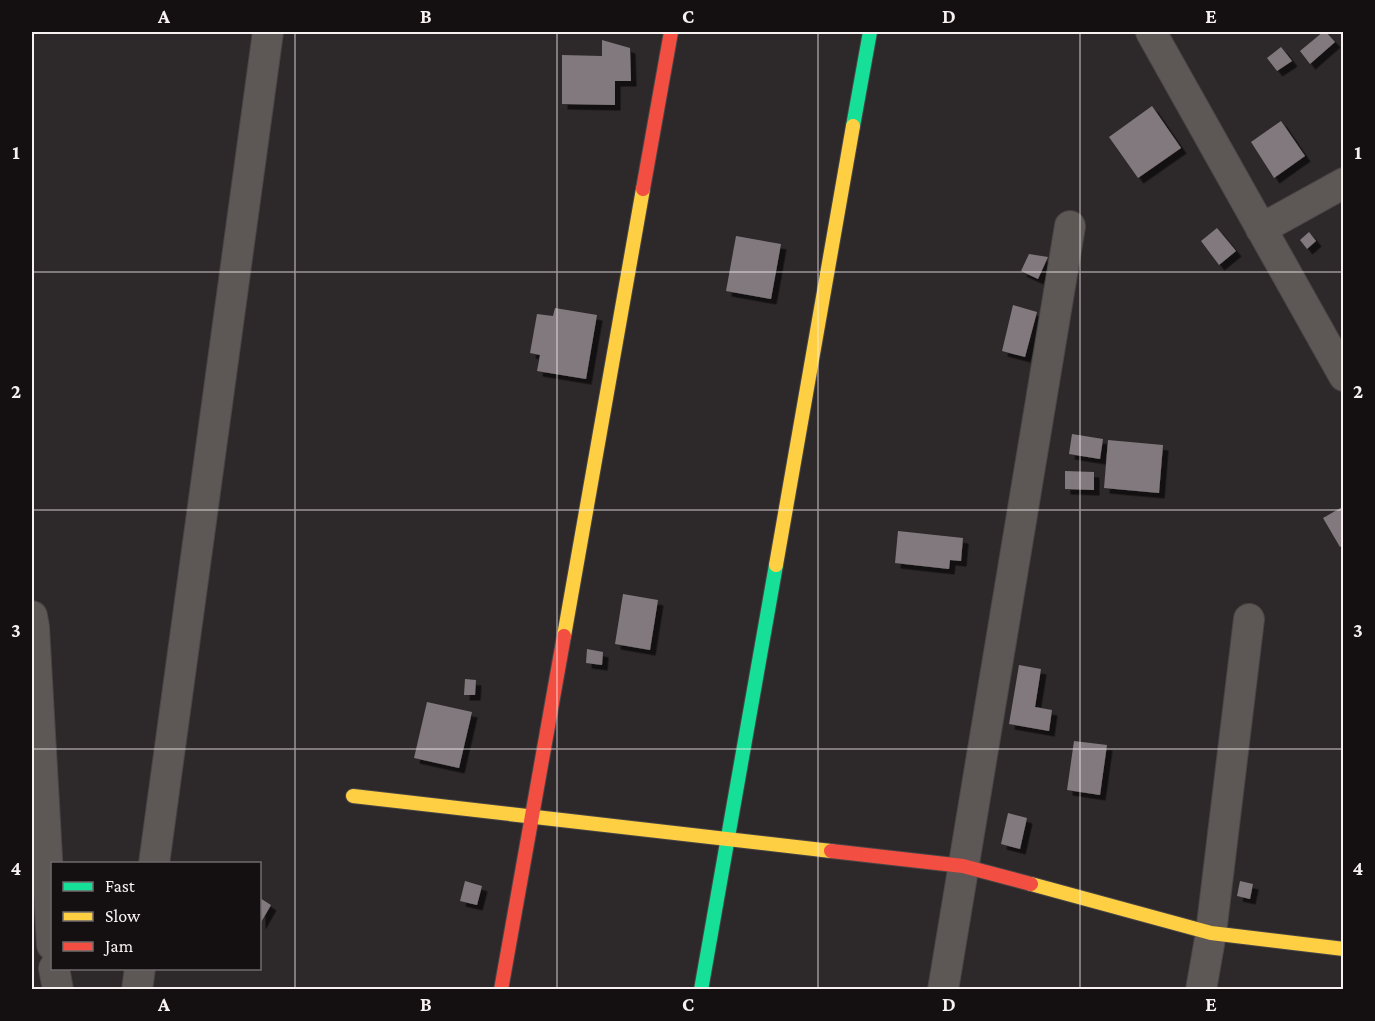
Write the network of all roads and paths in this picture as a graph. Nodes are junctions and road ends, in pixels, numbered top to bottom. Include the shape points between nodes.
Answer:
1 (268, 32) edge
2 (670, 32) edge
3 (870, 32) edge
4 (1151, 32) edge
5 (1344, 183) edge
6 (1070, 226) dead end
7 (1261, 229) junction
8 (1344, 376) edge
9 (32, 616) edge
10 (1249, 619) dead end
11 (353, 796) dead end
12 (532, 816) junction
13 (726, 839) junction
14 (154, 862) edge
15 (963, 866) junction
16 (51, 927) edge
17 (1210, 933) junction
18 (1344, 949) edge
19 (54, 970) edge
20 (140, 970) edge
21 (58, 990) edge
22 (137, 990) edge
23 (501, 990) edge
24 (701, 990) edge
25 (943, 990) edge
26 (1201, 990) edge

1 - 14 street
2 - 12 street
3 - 13 street
4 - 7 street
5 - 7 street
6 - 15 street
7 - 8 street
9 - 16 street
10 - 17 street
11 - 12 street
12 - 13 street
12 - 23 street
13 - 15 street
13 - 24 street
15 - 17 street
15 - 25 street
17 - 18 street
17 - 26 street
19 - 21 street
20 - 22 street

